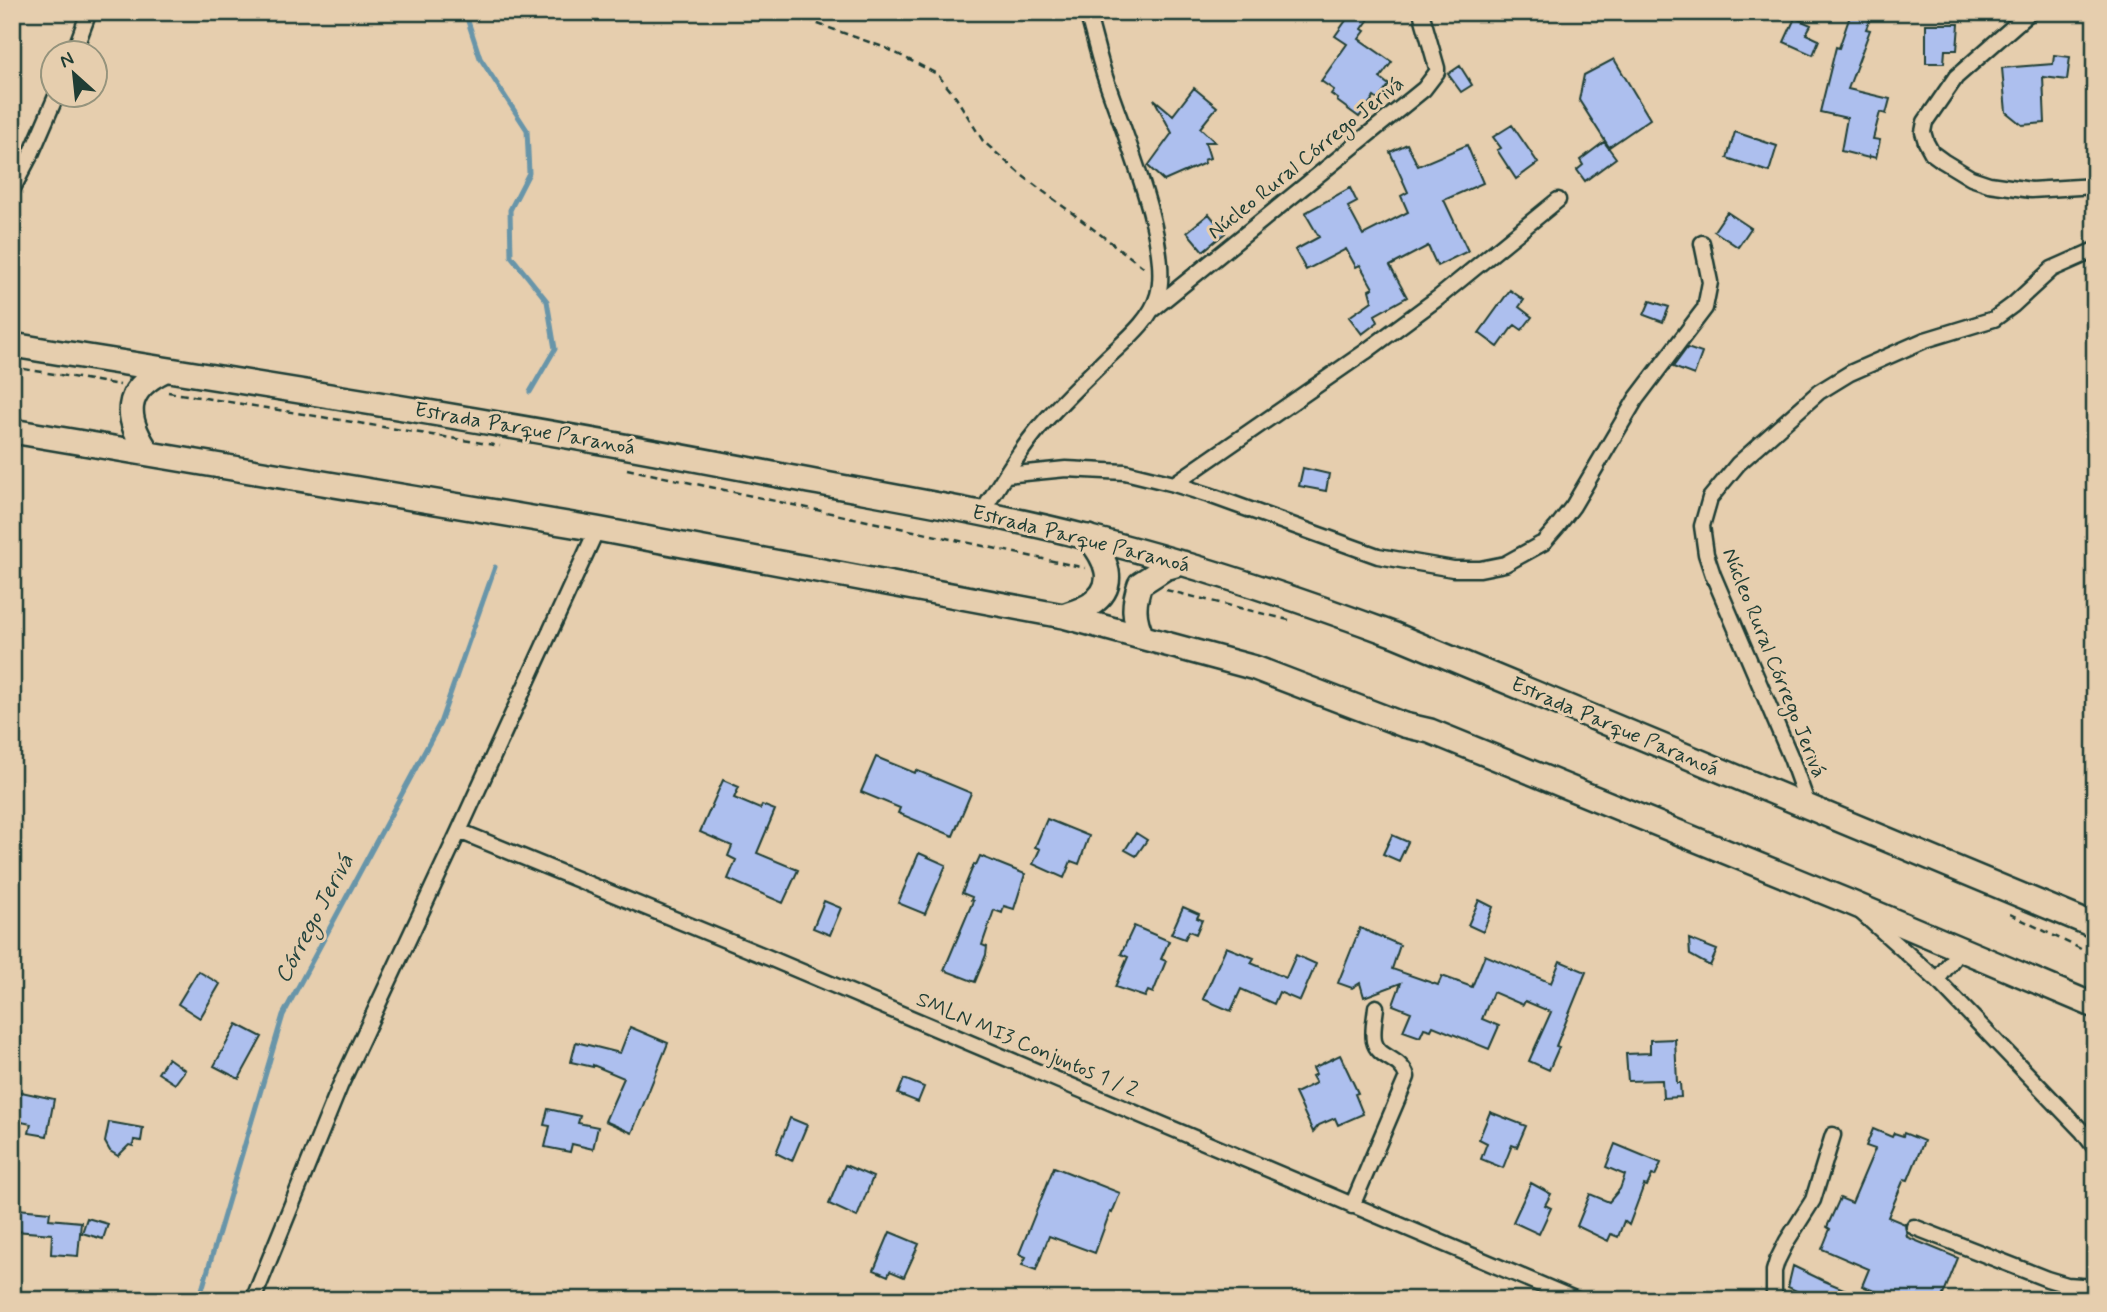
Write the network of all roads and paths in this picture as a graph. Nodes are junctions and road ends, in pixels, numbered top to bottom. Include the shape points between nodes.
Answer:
1 (89, 12) edge
2 (797, 12) edge
3 (1087, 12) edge
4 (1421, 12) edge
5 (2030, 12) edge
6 (79, 38) edge
7 (51, 108) edge
8 (2095, 186) edge
9 (12, 190) edge
10 (1559, 200) dead end
11 (1702, 243) dead end
12 (2095, 250) edge
13 (1160, 279) junction
14 (1150, 313) junction
15 (12, 345) edge
16 (165, 370) junction
17 (12, 431) edge
18 (149, 454) junction
19 (1006, 475) junction
20 (1174, 484) junction
21 (981, 514) junction
22 (597, 529) junction
23 (1088, 537) junction
24 (1183, 563) junction
25 (1063, 616) junction
26 (1142, 637) junction
27 (1809, 808) junction
28 (459, 831) junction
29 (1849, 902) junction
30 (2095, 926) edge
31 (1960, 950) junction
32 (1937, 980) junction
33 (2095, 1006) edge
34 (1376, 1007) dead end
35 (1833, 1135) dead end
36 (2095, 1147) edge
37 (1352, 1206) junction
38 (1914, 1227) dead end
39 (2095, 1287) edge
40 (1551, 1295) edge
41 (253, 1300) edge
42 (1577, 1300) edge
43 (1774, 1300) edge

1 - 6 street
2 - 13 path via 937,74 997,154
3 - 13 street via 1149,211
4 - 14 street, Núcleo Rural Córrego Jerivá via 1437,68 1424,89
5 - 8 street via 1956,77 1925,122 1926,142 1943,161 1989,184 2031,190
7 - 9 street
10 - 20 street via 1365,352
11 - 20 street via 1710,282 1705,308 1636,399 1557,527 1543,543 1505,565 1453,569 1378,556
12 - 27 street, Núcleo Rural Córrego Jerivá via 2052,269 1994,319 1942,333 1833,381 1738,464 1710,498 1702,526 1709,565
13 - 14 street
14 - 19 street, Núcleo Rural Córrego Jerivá via 1061,403
15 - 16 main road, Estrada Parque Paranoá
16 - 18 main road via 138,387 131,402 133,425
16 - 21 main road, Estrada Parque Paranoá via 597,440
17 - 18 main road
18 - 22 main road
19 - 20 street via 1096,469
19 - 21 street, Núcleo Rural Córrego Jerivá
21 - 23 main road, Estrada Parque Paranoá
22 - 25 main road
22 - 28 street
23 - 24 main road, Estrada Parque Paranoá
23 - 25 main road via 1102,554 1108,573 1104,590 1090,605
24 - 26 main road via 1140,584 1134,603
24 - 27 main road, Estrada Parque Paranoá via 1395,635
25 - 26 main road
26 - 29 main road via 1255,668 1430,731
27 - 30 main road, Estrada Parque Paranoá
28 - 37 street, SMLN MI3 Conjuntos 1 / 2
28 - 41 street via 340,1086
29 - 31 main road
29 - 32 street
31 - 32 street
31 - 33 main road
32 - 36 street
34 - 37 street via 1375,1045 1403,1067 1407,1077
35 - 43 street via 1813,1200 1777,1261
37 - 40 street, SMLN MI3 Conjuntos 1 / 2
38 - 39 street via 2047,1279
40 - 42 street, SMLN MI3 Conjuntos 1 / 2

